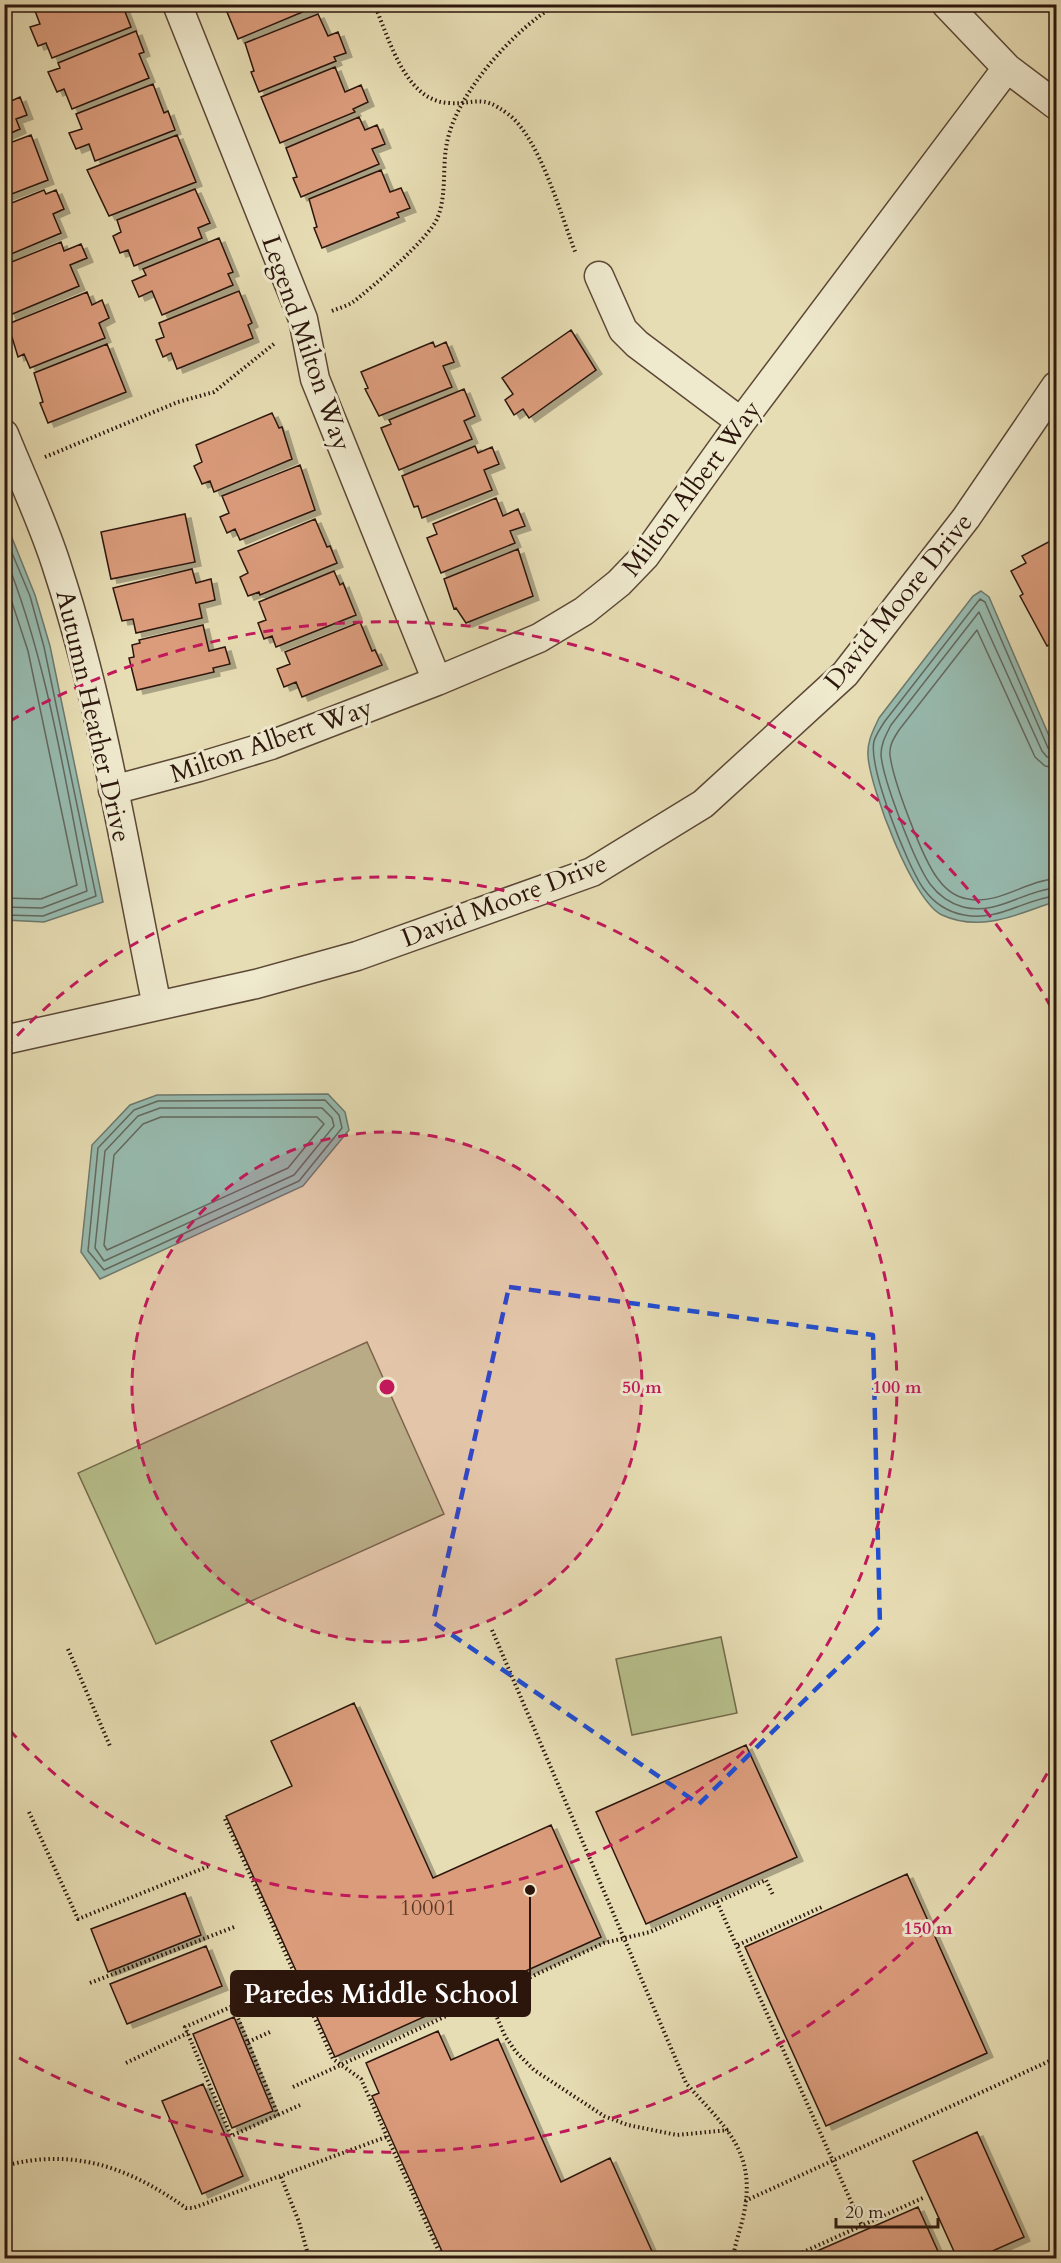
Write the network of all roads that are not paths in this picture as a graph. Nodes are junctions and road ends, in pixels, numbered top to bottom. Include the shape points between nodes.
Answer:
1 (177, 4) edge
2 (946, 4) edge
3 (1007, 68) junction
4 (1056, 105) edge
5 (599, 276) road end
6 (1056, 386) edge
7 (741, 422) junction
8 (4, 434) edge
9 (437, 681) junction
10 (113, 789) junction
11 (157, 1006) junction
12 (4, 1040) edge

1 - 9 street, Legend Milton Way via 303,319 315,379
2 - 3 street
3 - 4 street
3 - 7 street, Milton Albert Way
5 - 7 street via 623,330 636,344
6 - 11 street, David Moore Drive via 966,518 845,674 703,804 592,872 357,956
7 - 9 street, Milton Albert Way via 645,556 619,583 584,611 539,638
8 - 10 street, Autumn Heather Drive via 58,568
9 - 10 street, Milton Albert Way via 271,745
10 - 11 street, Autumn Heather Drive
11 - 12 street, David Moore Drive

